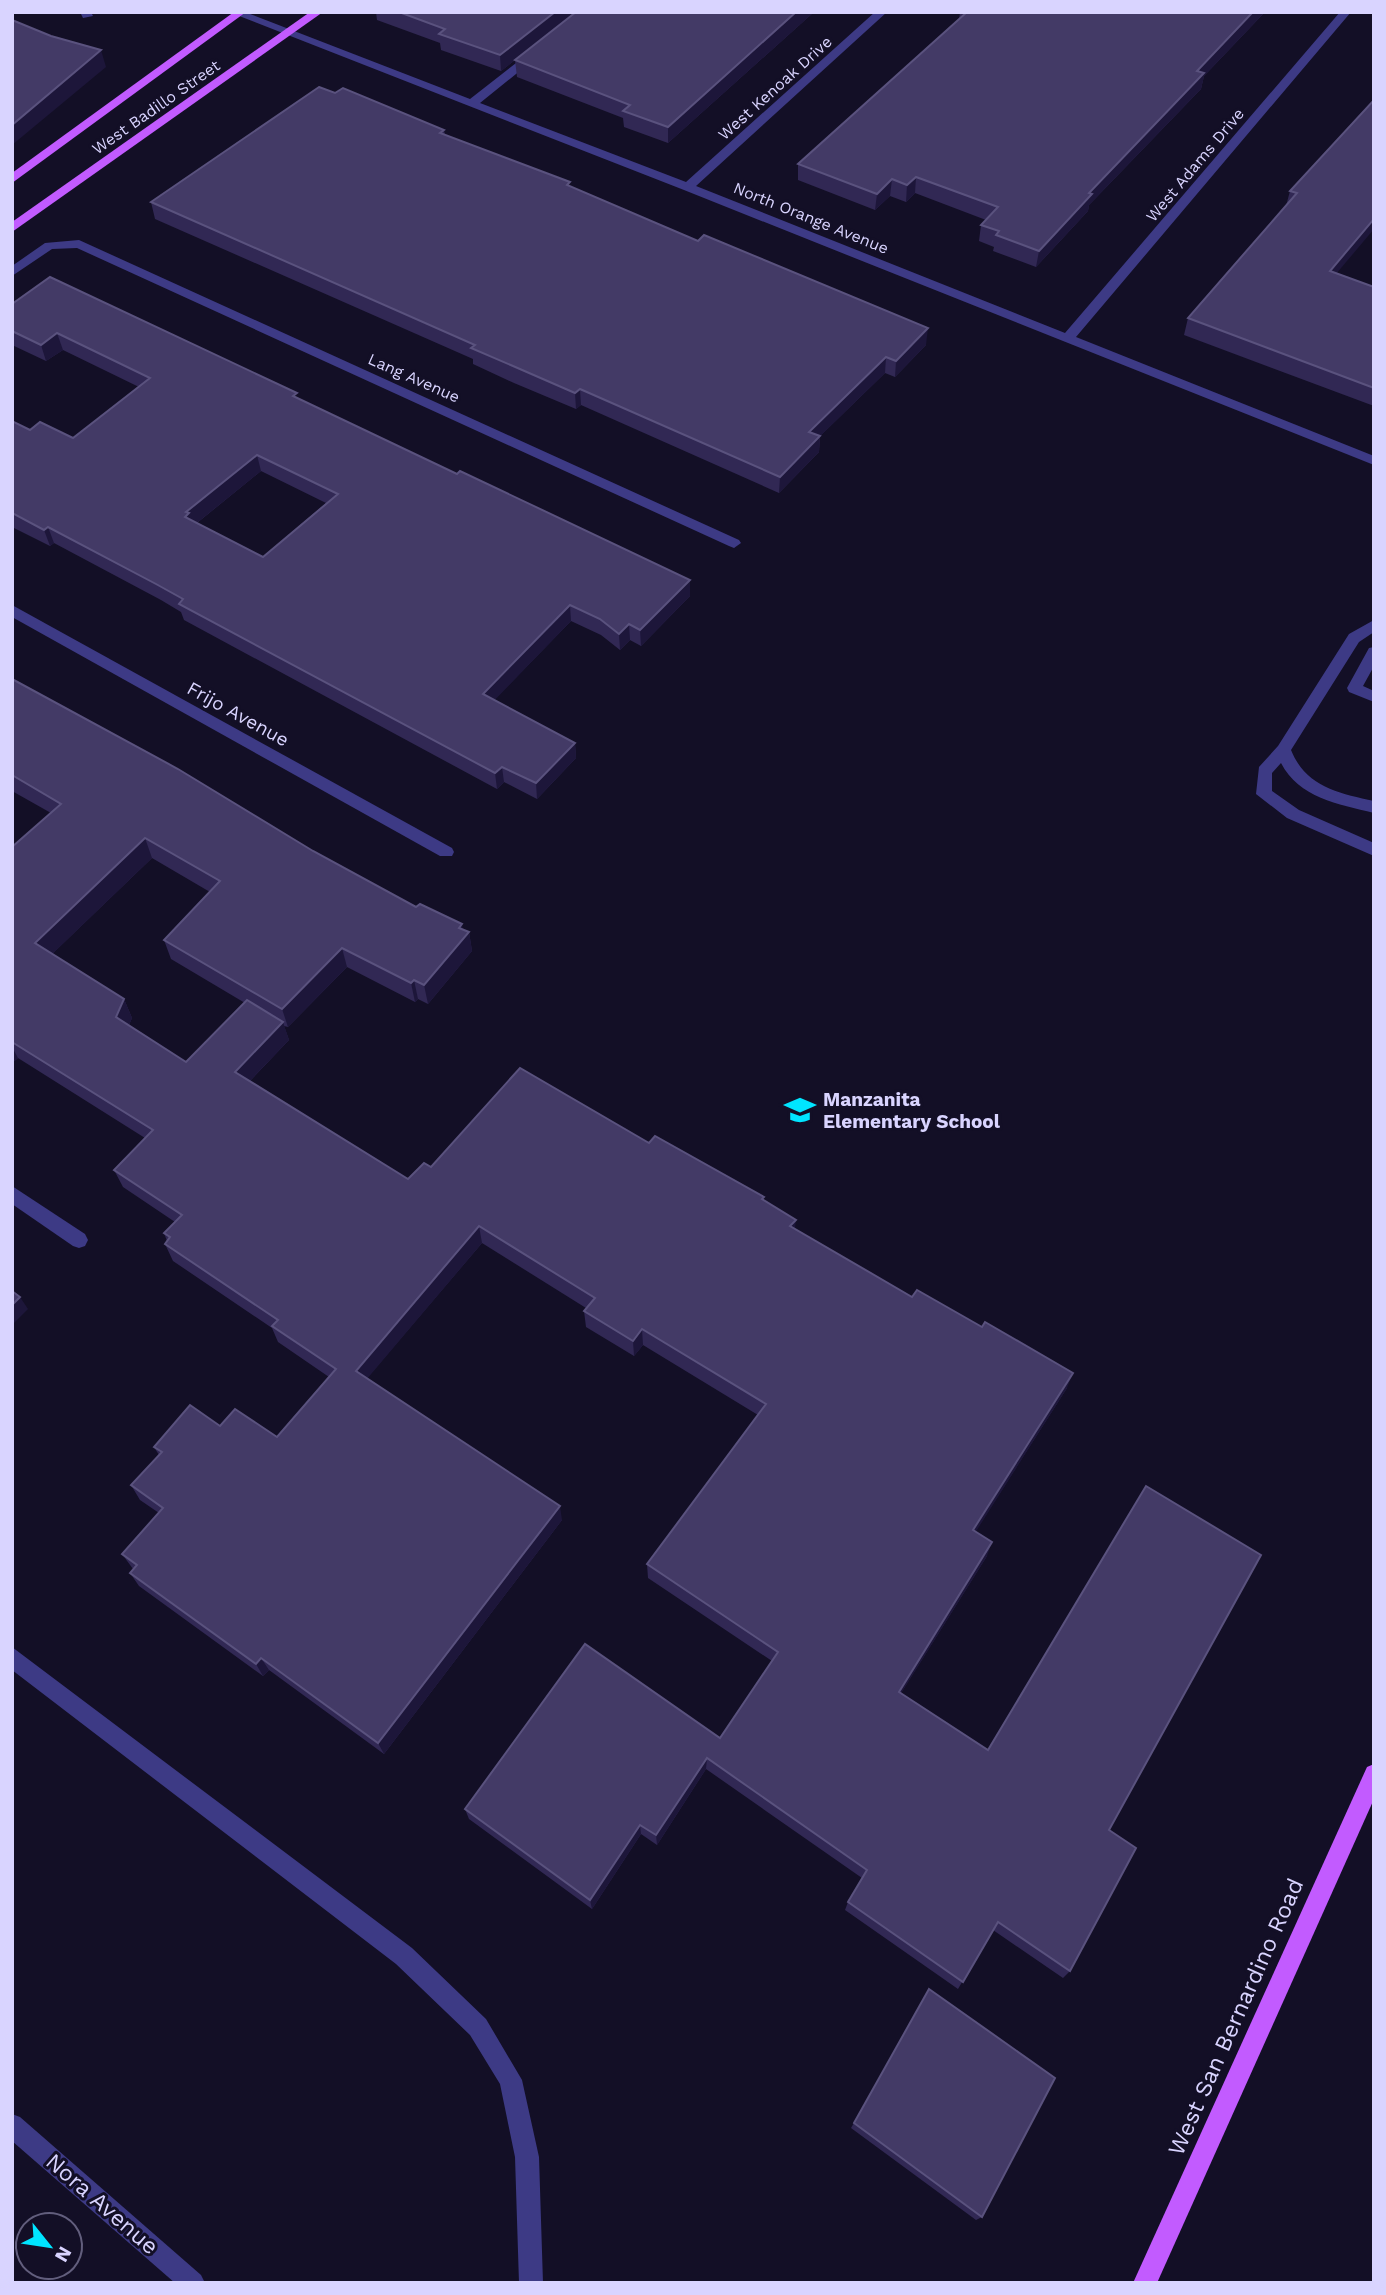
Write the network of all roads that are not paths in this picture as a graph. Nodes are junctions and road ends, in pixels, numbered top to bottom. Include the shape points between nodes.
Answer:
1 (318, 12) edge
2 (882, 12) edge
3 (1346, 12) edge
4 (238, 13) edge
5 (288, 34) junction
6 (545, 46) edge
7 (471, 104) junction
8 (12, 179) edge
9 (688, 187) junction
10 (12, 228) edge
11 (12, 272) edge
12 (1068, 338) junction
13 (1374, 461) edge
14 (734, 542) dead end
15 (12, 610) edge
16 (1374, 625) edge
17 (1374, 652) edge
18 (1374, 697) edge
19 (1283, 750) junction
20 (1374, 807) edge
21 (1374, 850) edge
22 (446, 852) dead end
23 (12, 1194) edge
24 (79, 1240) dead end
25 (12, 1657) edge
26 (1374, 1774) edge
27 (12, 2125) edge
28 (193, 2283) edge
29 (531, 2283) edge
30 (1145, 2283) edge

1 - 5 main road, West Badillo Street
2 - 9 street, West Kenoak Drive
3 - 12 street, West Adams Drive
4 - 5 street, North Orange Avenue
4 - 8 main road, West Badillo Street
5 - 7 street, North Orange Avenue
5 - 10 main road, West Badillo Street
6 - 7 street
7 - 9 street, North Orange Avenue
9 - 12 street, North Orange Avenue
11 - 14 street, Lang Avenue via 49,246 79,244
12 - 13 street, North Orange Avenue
15 - 22 street, Frijo Avenue
16 - 19 street via 1354,638
17 - 18 street via 1354,688
19 - 20 street via 1289,770 1309,787
19 - 21 street via 1264,771 1264,794 1293,814
23 - 24 street
25 - 29 street via 404,1956 478,2027 512,2080 527,2157
26 - 30 main road, West San Bernardino Road
27 - 28 street, Nora Avenue

